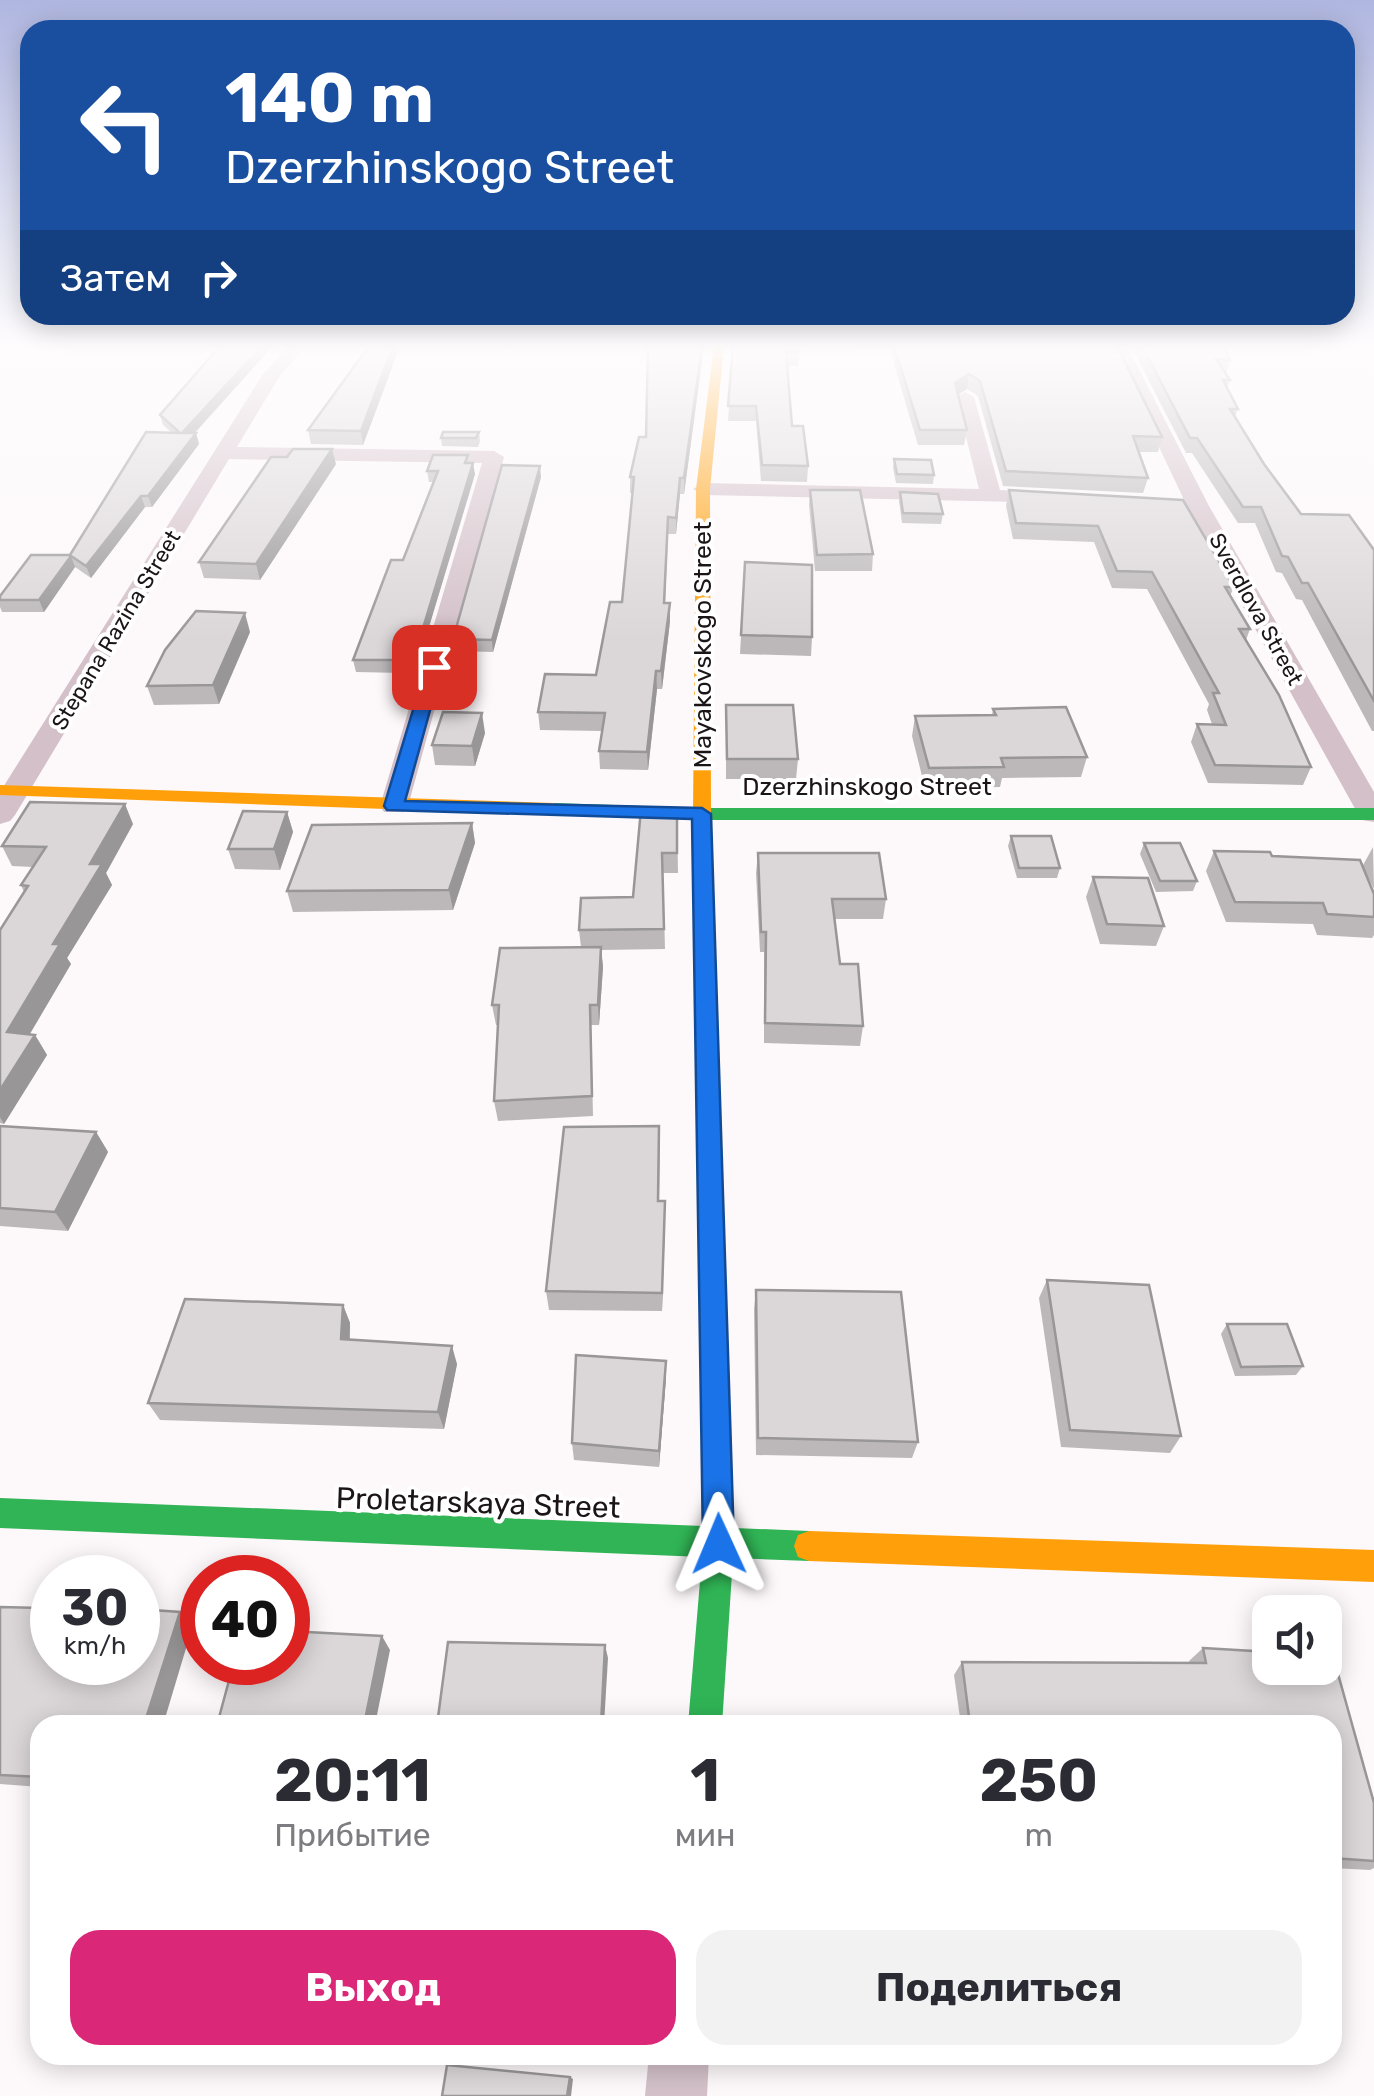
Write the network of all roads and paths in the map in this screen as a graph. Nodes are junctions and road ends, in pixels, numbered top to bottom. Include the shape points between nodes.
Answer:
1 (229, 444) edge
2 (708, 444) edge
3 (977, 444) edge
4 (1162, 444) edge
5 (223, 454) junction
6 (703, 489) junction
7 (991, 495) junction
8 (1066, 499) edge
9 (9, 790) edge
10 (394, 806) junction
11 (0, 814) edge
12 (702, 814) junction
13 (1373, 814) edge
14 (0, 1512) edge
15 (719, 1544) junction
16 (1374, 1566) edge
17 (706, 1715) edge
18 (678, 2065) edge
19 (676, 2096) edge

1 - 5 street, Stepana Razina Street
2 - 6 street, Mayakovskogo Street
3 - 7 street
4 - 13 street, Sverdlova Street via 1189,506
5 - 9 street, Stepana Razina Street
5 - 10 street via 494,458
6 - 7 street
6 - 12 street, Mayakovskogo Street
7 - 8 street
9 - 10 street, Dzerzhinskogo Street
9 - 11 street, Stepana Razina Street
10 - 12 street, Dzerzhinskogo Street
12 - 13 street, Dzerzhinskogo Street
12 - 15 street, Mayakovskogo Street
14 - 15 street, Proletarskaya Street
15 - 16 street, Proletarskaya Street
15 - 17 street, Mayakovskogo Street
18 - 19 street

